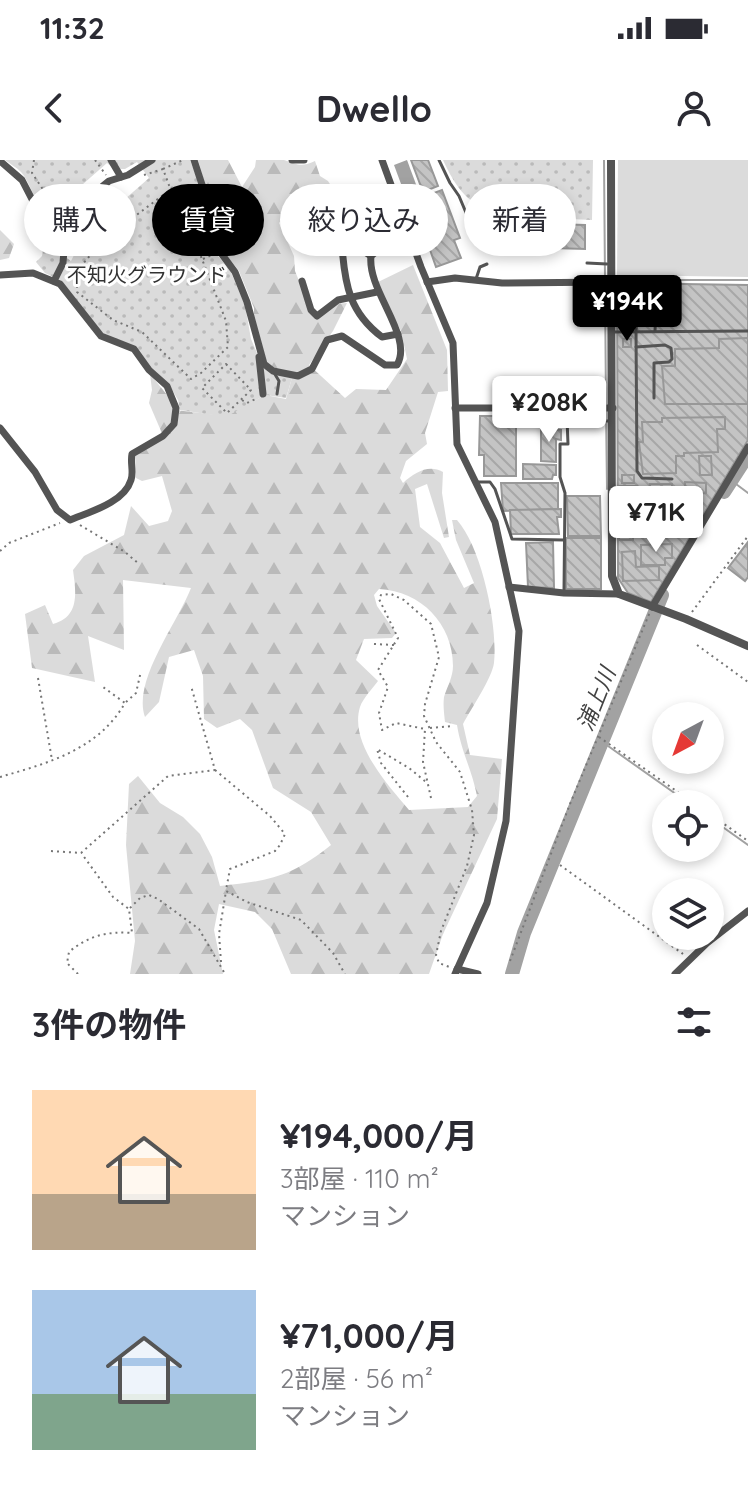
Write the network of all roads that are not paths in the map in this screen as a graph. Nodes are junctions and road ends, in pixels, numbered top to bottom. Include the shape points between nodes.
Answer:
1 (111, 160) edge
2 (152, 160) edge
3 (194, 160) edge
4 (292, 160) edge
5 (304, 160) edge
6 (382, 160) edge
7 (439, 160) edge
8 (611, 160) edge
9 (0, 161) edge
10 (121, 177) junction
11 (24, 184) edge
12 (105, 184) edge
13 (391, 184) edge
14 (464, 208) edge
15 (64, 256) edge
16 (343, 256) edge
17 (371, 256) edge
18 (418, 256) edge
19 (587, 263) dead end
20 (487, 264) dead end
21 (610, 264) junction
22 (0, 275) edge
23 (476, 280) junction
24 (54, 281) junction
25 (302, 281) dead end
26 (427, 282) junction
27 (607, 282) junction
28 (377, 292) junction
29 (642, 305) dead end
30 (656, 309) dead end
31 (636, 331) junction
32 (655, 331) junction
33 (748, 331) edge
34 (612, 332) junction
35 (398, 334) junction
36 (636, 347) junction
37 (260, 355) junction
38 (273, 371) junction
39 (263, 394) road end
40 (277, 394) dead end
41 (654, 398) dead end
42 (455, 408) junction
43 (608, 408) junction
44 (567, 419) junction
45 (543, 420) dead end
46 (611, 421) junction
47 (0, 428) edge
48 (748, 447) edge
49 (672, 479) dead end
50 (476, 482) junction
51 (564, 540) junction
52 (509, 587) junction
53 (564, 593) junction
54 (619, 594) junction
55 (655, 609) junction
56 (748, 646) edge
57 (748, 911) edge
58 (456, 971) edge
59 (478, 974) edge
60 (675, 974) edge

1 - 10 street
2 - 10 street
3 - 37 street via 215,245 235,272
4 - 5 street
6 - 13 street
7 - 14 lane
8 - 21 street
9 - 11 street
10 - 12 street
15 - 24 street
16 - 35 street via 350,296 363,320 379,335
17 - 28 street
18 - 26 street
19 - 21 lane
20 - 23 lane via 480,267
21 - 27 street
22 - 24 street via 33,273
23 - 26 street
23 - 27 street
24 - 47 street via 101,336 134,349 167,386 176,408 174,424 132,454 132,480 125,490 70,520 57,510
25 - 28 street via 317,316 338,300
26 - 42 street via 453,343
27 - 34 street
28 - 35 street
29 - 31 lane
30 - 32 lane
31 - 32 lane
31 - 34 lane
31 - 36 lane
32 - 33 lane
34 - 43 street
35 - 38 street via 401,358 391,367 336,336 327,340 312,369 298,376
36 - 41 lane via 671,348 669,362 654,363
36 - 49 lane via 638,475
37 - 38 street
37 - 39 street
38 - 40 lane via 279,381
42 - 43 street
42 - 50 street via 457,444
43 - 46 street
44 - 45 lane
44 - 46 lane
44 - 51 lane via 568,444 560,444
46 - 54 street via 612,576
48 - 55 street
50 - 51 lane via 490,482 495,489 512,539
50 - 52 street via 495,522
51 - 53 lane
52 - 53 street
52 - 58 street via 519,631 506,821 487,903
53 - 54 street
54 - 55 street
55 - 56 street
57 - 60 street
58 - 59 street

